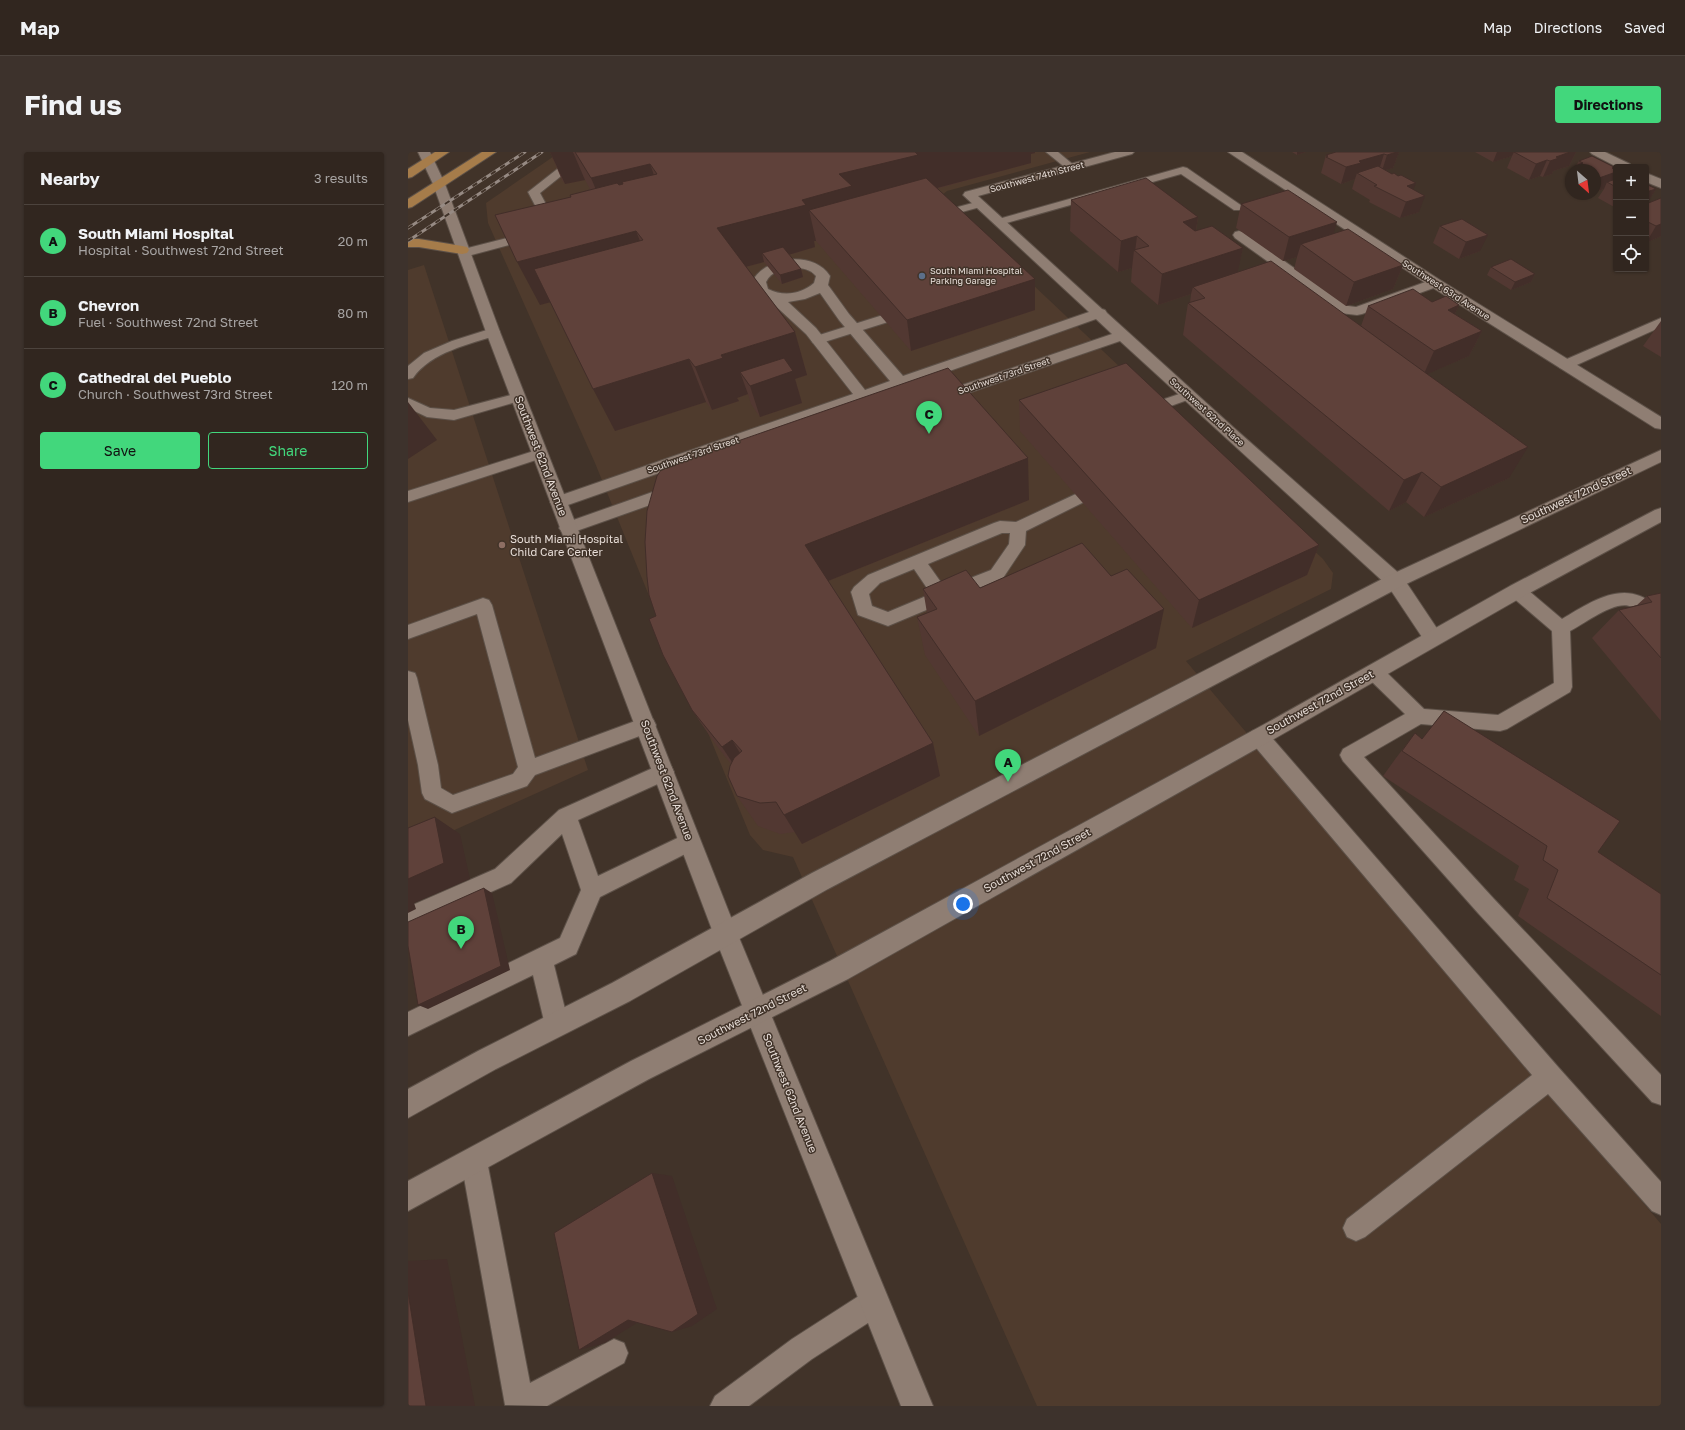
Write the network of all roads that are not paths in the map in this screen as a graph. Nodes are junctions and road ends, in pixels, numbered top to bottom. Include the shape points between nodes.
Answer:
1 (444, 152) edge
2 (490, 152) edge
3 (586, 152) edge
4 (1051, 152) edge
5 (1234, 152) edge
6 (1596, 152) edge
7 (1121, 153) edge
8 (426, 157) edge
9 (1620, 164) edge
10 (1071, 168) junction
11 (408, 174) edge
12 (1649, 178) edge
13 (439, 184) junction
14 (1661, 184) edge
15 (974, 200) junction
16 (408, 204) edge
17 (1238, 208) dead end
18 (936, 216) edge
19 (999, 222) junction
20 (1239, 235) dead end
21 (408, 243) edge
22 (463, 252) junction
23 (1435, 283) junction
24 (821, 286) junction
25 (773, 296) junction
26 (1100, 313) junction
27 (880, 315) edge
28 (1661, 322) edge
29 (850, 324) junction
30 (493, 332) junction
31 (1122, 335) junction
32 (814, 336) junction
33 (1565, 365) junction
34 (408, 375) edge
35 (901, 383) junction
36 (1188, 395) junction
37 (864, 396) junction
38 (518, 397) junction
39 (408, 402) edge
40 (1141, 412) edge
41 (877, 420) edge
42 (1661, 424) edge
43 (540, 454) junction
44 (1661, 455) edge
45 (693, 484) edge
46 (408, 497) edge
47 (1078, 498) edge
48 (558, 502) junction
49 (1661, 514) edge
50 (568, 528) junction
51 (1018, 528) junction
52 (917, 561) junction
53 (1395, 581) junction
54 (1517, 591) junction
55 (942, 597) junction
56 (1661, 620) edge
57 (1562, 628) junction
58 (408, 632) edge
59 (1433, 638) junction
60 (1374, 672) junction
61 (408, 678) edge
62 (1419, 716) junction
63 (646, 725) junction
64 (1259, 737) junction
65 (528, 769) junction
66 (664, 772) junction
67 (566, 816) junction
68 (690, 841) junction
69 (592, 890) junction
70 (408, 918) edge
71 (726, 935) junction
72 (541, 960) junction
73 (757, 1012) junction
74 (408, 1024) edge
75 (558, 1025) junction
76 (1550, 1077) junction
77 (1661, 1093) edge
78 (408, 1104) edge
79 (474, 1161) junction
80 (408, 1197) edge
81 (1661, 1202) edge
82 (1356, 1228) dead end
83 (875, 1302) junction
84 (614, 1353) edge
85 (725, 1406) edge
86 (917, 1406) edge

1 - 8 highway
2 - 13 highway
3 - 22 lane via 534,192 554,230
4 - 10 lane
5 - 23 street, Southwest 63rd Avenue
6 - 9 street
7 - 10 street, Southwest 74th Street
8 - 11 highway
8 - 13 street, Southwest 62nd Avenue
10 - 15 street, Southwest 74th Street
12 - 14 street
13 - 16 highway
13 - 22 street, Southwest 62nd Avenue
15 - 18 lane
15 - 19 street, Southwest 62nd Place
17 - 19 lane via 1183,170
19 - 26 street, Southwest 62nd Place
20 - 23 lane via 1345,310 1357,311
21 - 22 highway via 419,242
22 - 30 street, Southwest 62nd Avenue
23 - 33 street, Southwest 63rd Avenue
24 - 25 street via 797,297
24 - 25 street via 822,272 815,267 800,264 781,265 764,274 759,282 762,291
24 - 29 street
25 - 32 street
26 - 31 street, Southwest 62nd Place
26 - 35 street, Southwest 73rd Street
27 - 29 lane
28 - 33 lane
29 - 32 lane
29 - 35 street
30 - 34 lane via 429,356
30 - 38 street, Southwest 62nd Avenue
31 - 35 street, Southwest 73rd Street via 918,406
31 - 36 street, Southwest 62nd Place
32 - 37 street
33 - 42 street, Southwest 63rd Avenue
35 - 37 street, Southwest 73rd Street
36 - 40 lane
36 - 53 street, Southwest 62nd Place
37 - 41 street
37 - 48 street, Southwest 73rd Street
38 - 39 lane via 454,415 427,412
38 - 43 street, Southwest 62nd Avenue
43 - 46 lane
43 - 48 street, Southwest 62nd Avenue
44 - 53 street, Southwest 72nd Street
45 - 50 street
47 - 51 lane
48 - 50 street, Southwest 62nd Avenue
49 - 54 street, Southwest 72nd Street
50 - 63 street, Southwest 62nd Avenue
51 - 52 lane via 995,521
51 - 55 lane via 1017,545 997,574
52 - 55 lane
52 - 55 lane via 874,579 860,592 864,610 888,619
53 - 59 street, Southwest 62nd Place
53 - 71 street, Southwest 72nd Street via 827,877
54 - 57 lane
54 - 59 street, Southwest 72nd Street
56 - 57 lane via 1633,600 1618,599
57 - 62 lane via 1563,687 1500,723
58 - 65 lane via 482,605
59 - 60 street, Southwest 72nd Street
60 - 62 lane
60 - 64 street, Southwest 72nd Street
61 - 65 lane via 432,793 452,804 520,780
62 - 77 lane via 1350,755 1486,906
63 - 65 lane
63 - 66 street, Southwest 62nd Avenue
64 - 73 street, Southwest 72nd Street via 839,970
64 - 76 lane
66 - 67 lane
66 - 68 street, Southwest 62nd Avenue
67 - 69 lane
67 - 70 lane via 503,876
68 - 69 lane
68 - 71 street, Southwest 62nd Avenue
69 - 72 lane via 568,946
71 - 73 street, Southwest 62nd Avenue
71 - 75 street, Southwest 72nd Street
72 - 74 lane
72 - 75 lane
73 - 79 street, Southwest 72nd Street via 640,1070
73 - 83 street, Southwest 62nd Avenue
75 - 78 street, Southwest 72nd Street via 487,1060
76 - 81 lane
76 - 82 lane
79 - 80 street, Southwest 72nd Street
79 - 84 lane via 520,1405
83 - 85 lane via 802,1349
83 - 86 street, Southwest 62nd Avenue

